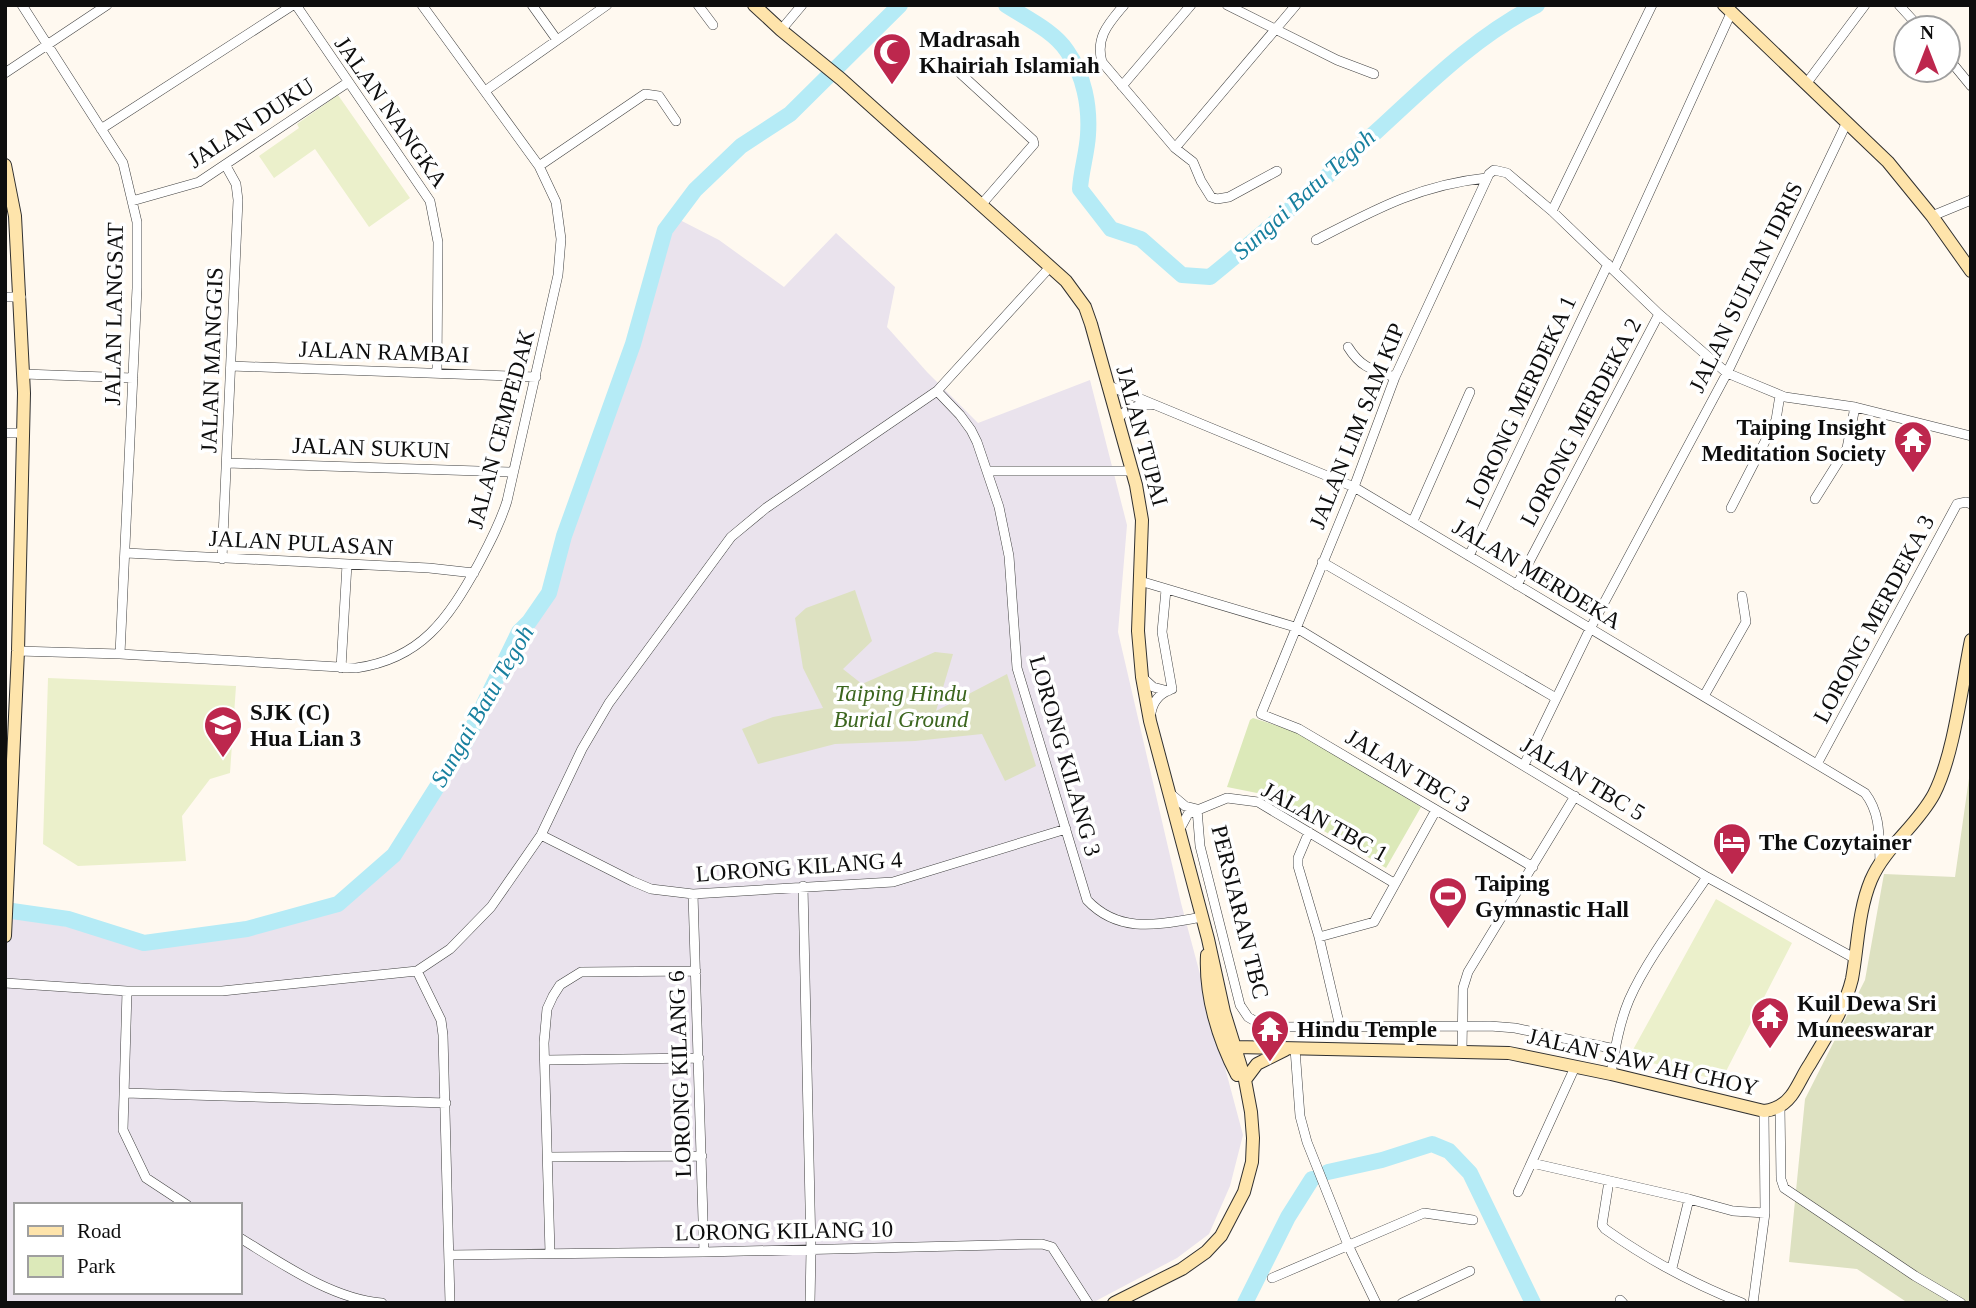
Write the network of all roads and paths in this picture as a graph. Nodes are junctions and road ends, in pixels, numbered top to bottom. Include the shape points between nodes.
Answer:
1 (22, 5) edge
2 (107, 5) edge
3 (294, 5) edge
4 (422, 5) edge
5 (532, 5) edge
6 (607, 5) edge
7 (698, 5) edge
8 (802, 5) edge
9 (1124, 5) edge
10 (1191, 5) edge
11 (1227, 5) edge
12 (1296, 5) edge
13 (1652, 5) edge
14 (1865, 5) edge
15 (754, 7) edge
16 (1728, 9) edge
17 (713, 25) dead end
18 (780, 30) junction
19 (1274, 31) junction
20 (557, 40) junction
21 (48, 45) junction
22 (5, 73) edge
23 (961, 74) dead end
24 (1374, 74) dead end
25 (348, 83) junction
26 (1806, 84) junction
27 (1122, 86) junction
28 (485, 91) junction
29 (676, 121) dead end
30 (1847, 122) junction
31 (102, 129) junction
32 (1175, 148) junction
33 (226, 166) junction
34 (539, 166) junction
35 (6, 170) edge
36 (1277, 171) dead end
37 (1486, 178) junction
38 (1971, 200) edge
39 (132, 201) junction
40 (981, 205) junction
41 (1552, 211) junction
42 (1933, 216) junction
43 (1315, 240) dead end
44 (1050, 267) junction
45 (1611, 267) junction
46 (1971, 271) edge
47 (5, 297) edge
48 (21, 297) junction
49 (1659, 314) junction
50 (1348, 347) dead end
51 (231, 366) junction
52 (437, 373) junction
53 (1727, 373) junction
54 (24, 374) junction
55 (536, 377) junction
56 (1395, 377) junction
57 (133, 378) junction
58 (1107, 385) junction
59 (937, 390) junction
60 (1470, 392) dead end
61 (1780, 395) junction
62 (1159, 405) junction
63 (1855, 407) junction
64 (1116, 420) junction
65 (5, 433) edge
66 (23, 433) junction
67 (1971, 436) edge
68 (227, 463) junction
69 (987, 471) junction
70 (1131, 471) junction
71 (513, 472) junction
72 (1354, 487) junction
73 (1815, 499) dead end
74 (1971, 504) edge
75 (1731, 508) dead end
76 (1413, 521) junction
77 (126, 553) junction
78 (1469, 556) junction
79 (222, 559) junction
80 (1322, 562) junction
81 (346, 564) junction
82 (474, 573) junction
83 (1140, 581) junction
84 (1517, 585) junction
85 (1166, 590) junction
86 (1742, 596) dead end
87 (1295, 627) junction
88 (1590, 629) junction
89 (1971, 640) edge
90 (18, 651) junction
91 (120, 654) junction
92 (1968, 665) edge
93 (341, 668) junction
94 (1142, 677) junction
95 (1167, 691) junction
96 (1704, 696) junction
97 (1556, 698) junction
98 (1261, 714) joint
99 (1150, 720) junction
100 (10, 736) edge
101 (1817, 764) junction
102 (1524, 765) junction
103 (1169, 792) junction
104 (1575, 796) junction
105 (1197, 809) junction
106 (1436, 810) junction
107 (1066, 829) junction
108 (1180, 830) junction
109 (1309, 832) junction
110 (541, 835) junction
111 (1880, 864) junction
112 (1533, 867) junction
113 (1707, 877) junction
114 (1394, 883) junction
115 (803, 886) junction
116 (693, 894) junction
117 (1203, 917) junction
118 (5, 936) edge
119 (1319, 937) junction
120 (1208, 939) junction
121 (1854, 958) junction
122 (417, 971) junction
123 (696, 971) junction
124 (5, 983) edge
125 (127, 991) junction
126 (1462, 1026) junction
127 (1340, 1027) junction
128 (1234, 1047) junction
129 (1292, 1049) junction
130 (1615, 1049) junction
131 (1462, 1052) junction
132 (699, 1058) junction
133 (545, 1060) junction
134 (1575, 1067) junction
135 (1611, 1074) junction
136 (1245, 1080) junction
137 (125, 1093) junction
138 (1249, 1097) junction
139 (446, 1103) junction
140 (1780, 1106) junction
141 (1764, 1111) junction
142 (702, 1156) junction
143 (548, 1157) junction
144 (1532, 1163) junction
145 (1609, 1181) junction
146 (1518, 1192) dead end
147 (1689, 1199) junction
148 (184, 1203) edge
149 (1765, 1213) junction
150 (1473, 1220) dead end
151 (242, 1239) edge
152 (1348, 1244) junction
153 (811, 1250) junction
154 (704, 1252) junction
155 (550, 1253) junction
156 (449, 1255) junction
157 (1672, 1268) junction
158 (1470, 1271) dead end
159 (1272, 1278) dead end
160 (382, 1303) edge
161 (450, 1303) edge
162 (810, 1303) edge
163 (1088, 1303) edge
164 (1114, 1303) edge
165 (1376, 1303) edge
166 (1402, 1303) edge
167 (1742, 1303) edge
168 (1752, 1303) edge
169 (1961, 1303) edge

1 - 21 street, JALAN LANGSAT
2 - 21 street
3 - 25 street, JALAN NANGKA
3 - 31 street
4 - 28 street, JALAN CEMPEDAK
5 - 20 street
6 - 20 street
7 - 17 street
8 - 18 street
9 - 27 street via 1106,26 1100,44 1102,62
10 - 27 street
11 - 19 street
12 - 19 street
13 - 41 street
14 - 26 street
15 - 18 main road, JALAN TUPAI
16 - 26 main road
16 - 45 street
18 - 40 main road, JALAN TUPAI
19 - 24 street
19 - 32 street
20 - 28 street
21 - 22 street
21 - 31 street, JALAN LANGSAT
23 - 40 street via 1034,144
25 - 33 street, JALAN DUKU
25 - 52 street, JALAN NANGKA via 429,201 438,242
26 - 30 main road
27 - 32 street
28 - 34 street, JALAN CEMPEDAK
29 - 34 street via 659,96 645,94
30 - 42 main road
30 - 53 street, JALAN SULTAN IDRIS
31 - 39 street, JALAN LANGSAT via 123,163
32 - 36 street via 1194,162 1205,190 1217,199 1230,197
33 - 39 street, JALAN DUKU via 199,182
33 - 51 street, JALAN MANGGIS via 238,200
34 - 55 street, JALAN CEMPEDAK via 556,202 561,247
35 - 48 main road via 13,199
37 - 41 street via 1494,170 1507,173
37 - 43 street via 1415,192
37 - 56 street, JALAN LIM SAM KIP
38 - 42 street
39 - 57 street, JALAN LANGSAT via 138,245
40 - 44 main road, JALAN TUPAI
41 - 45 street
42 - 46 main road
44 - 58 main road, JALAN TUPAI via 1085,307
44 - 59 street
45 - 49 street
45 - 78 street, LORONG MERDEKA 1
47 - 48 street
48 - 54 main road
49 - 53 street
49 - 84 street, LORONG MERDEKA 2
50 - 56 street via 1356,361
51 - 52 street, JALAN RAMBAI
51 - 68 street, JALAN MANGGIS
52 - 55 street, JALAN RAMBAI
53 - 61 street
53 - 88 street, JALAN SULTAN IDRIS
54 - 57 street
54 - 66 main road
55 - 71 street, JALAN CEMPEDAK
56 - 72 street, JALAN LIM SAM KIP
57 - 77 street, JALAN LANGSAT
58 - 62 street, JALAN MERDEKA
58 - 64 main road, JALAN TUPAI
59 - 69 street, LORONG KILANG 3 via 971,430
59 - 110 street via 731,537 610,703 582,749
60 - 76 street
61 - 63 street
61 - 75 street via 1776,420
62 - 64 street via 1134,406
62 - 72 street, JALAN MERDEKA
63 - 67 street
63 - 73 street via 1847,449
64 - 70 main road, JALAN TUPAI
65 - 66 street
66 - 90 main road
68 - 71 street, JALAN SUKUN
68 - 79 street, JALAN MANGGIS
69 - 70 street
69 - 107 street, LORONG KILANG 3 via 1009,556 1017,668
70 - 83 main road, JALAN TUPAI via 1142,520
71 - 82 street, JALAN CEMPEDAK via 499,526
72 - 76 street, JALAN MERDEKA
72 - 80 street, JALAN LIM SAM KIP
74 - 101 street, LORONG MERDEKA 3 via 1957,504
76 - 78 street, JALAN MERDEKA
77 - 79 street, JALAN PULASAN
77 - 91 street, JALAN LANGSAT
78 - 84 street, JALAN MERDEKA
79 - 81 street, JALAN PULASAN
80 - 87 street, JALAN LIM SAM KIP
80 - 97 street
81 - 82 street, JALAN PULASAN
81 - 93 street
82 - 93 street, JALAN CEMPEDAK via 450,613 422,641 373,665
83 - 85 street, JALAN TBC 5
83 - 94 main road, JALAN TUPAI
84 - 88 street, JALAN MERDEKA
85 - 87 street, JALAN TBC 5
85 - 95 street via 1163,632 1172,689
86 - 96 street via 1746,622
87 - 98 street, JALAN LIM SAM KIP
87 - 102 street, JALAN TBC 5
88 - 96 street, JALAN MERDEKA
88 - 97 street, JALAN SULTAN IDRIS
89 - 92 main road, JALAN SAW AH CHOY
90 - 91 street, JALAN CEMPEDAK
90 - 100 main road
91 - 93 street, JALAN CEMPEDAK
92 - 111 main road, JALAN SAW AH CHOY via 1934,794
94 - 95 street
94 - 99 main road, JALAN TUPAI
95 - 99 street via 1154,702
96 - 101 street, JALAN MERDEKA
97 - 102 street, JALAN SULTAN IDRIS
98 - 106 street, JALAN TBC 3 via 1299,729
99 - 103 main road, JALAN TUPAI
100 - 118 main road
101 - 111 street, JALAN MERDEKA via 1866,793 1874,805
102 - 104 street, JALAN TBC 5
103 - 105 street via 1185,806
103 - 108 main road, JALAN TUPAI
104 - 112 street
104 - 113 street, JALAN TBC 5
105 - 108 street via 1188,814
105 - 109 street, JALAN TBC 1 via 1227,798 1258,802
105 - 127 street, PERSIARAN TBC via 1200,846 1240,1004 1248,1017 1273,1027
106 - 112 street, JALAN TBC 3
106 - 114 street
107 - 115 street, LORONG KILANG 4 via 893,882
107 - 117 street, LORONG KILANG 3 via 1087,901 1097,911 1123,923 1141,925
108 - 117 main road, JALAN TUPAI
109 - 114 street, JALAN TBC 1
109 - 119 street via 1298,866
110 - 116 street, LORONG KILANG 4 via 641,885
110 - 122 street via 491,907 450,949
111 - 121 main road, JALAN SAW AH CHOY via 1866,894
112 - 126 street via 1468,972
113 - 121 street, JALAN TBC 5
113 - 130 street via 1630,999
114 - 119 street via 1374,922
115 - 116 street, LORONG KILANG 4
115 - 153 street
116 - 123 street, LORONG KILANG 6
117 - 120 main road, JALAN TUPAI
119 - 127 street
120 - 128 main road, JALAN TUPAI
120 - 138 main road via 1206,972 1212,1005 1224,1051
121 - 140 main road, JALAN SAW AH CHOY via 1847,994 1790,1097
122 - 125 street via 222,991
122 - 139 street via 441,1020
123 - 132 street, LORONG KILANG 6
123 - 133 street via 581,972 570,977 547,1009
124 - 125 street
125 - 137 street
126 - 127 street, PERSIARAN TBC
126 - 130 street, PERSIARAN TBC via 1514,1028
126 - 131 street
128 - 129 main road, JALAN SAW AH CHOY
128 - 136 main road, JALAN TUPAI
129 - 131 main road, JALAN SAW AH CHOY
129 - 136 main road via 1256,1064
129 - 152 street via 1307,1142
130 - 135 street
131 - 134 main road, JALAN SAW AH CHOY via 1509,1053
132 - 133 street
132 - 142 street, LORONG KILANG 6
133 - 143 street
134 - 135 main road, JALAN SAW AH CHOY
134 - 144 street
135 - 141 main road, JALAN SAW AH CHOY
136 - 138 main road, JALAN TUPAI
137 - 139 street
137 - 148 street via 123,1130 142,1174
138 - 164 main road, JALAN TUPAI via 1252,1162 1244,1192 1221,1236 1182,1269
139 - 156 street
140 - 141 main road, JALAN SAW AH CHOY
140 - 169 street via 1784,1188
141 - 149 street
142 - 143 street
142 - 154 street, LORONG KILANG 6
143 - 155 street
144 - 145 street
144 - 146 street
145 - 147 street
145 - 157 street via 1603,1227 1633,1249
147 - 149 street via 1733,1211
147 - 157 street
149 - 168 street
150 - 152 street via 1424,1213
151 - 160 street via 325,1287
152 - 159 street
152 - 165 street
153 - 154 street, LORONG KILANG 10
153 - 162 street
153 - 163 street, LORONG KILANG 10 via 1042,1244 1052,1247
154 - 155 street, LORONG KILANG 10
155 - 156 street, LORONG KILANG 10
156 - 161 street
157 - 167 street
158 - 166 street

